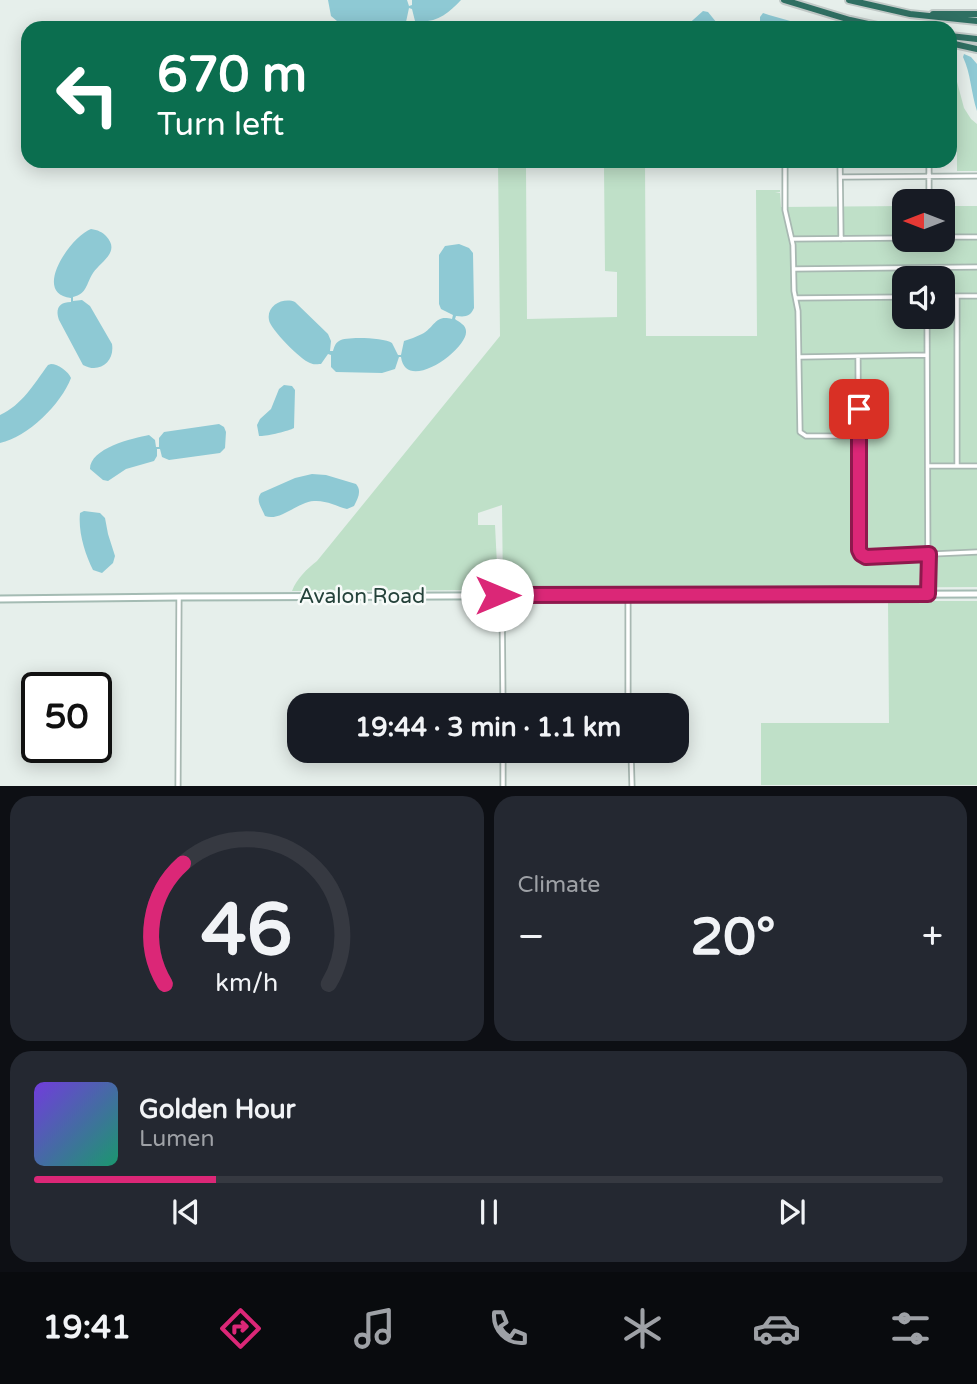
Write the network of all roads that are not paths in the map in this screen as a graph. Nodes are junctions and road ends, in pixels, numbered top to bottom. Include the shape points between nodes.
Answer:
1 (784, 0) edge
2 (849, 0) edge
3 (910, 13) junction
4 (977, 14) edge
5 (854, 21) edge
6 (977, 21) edge
7 (957, 37) edge
8 (977, 39) edge
9 (957, 44) edge
10 (977, 48) edge
11 (785, 168) edge
12 (841, 168) edge
13 (929, 168) edge
14 (929, 176) junction
15 (977, 176) edge
16 (841, 177) junction
17 (929, 189) edge
18 (956, 237) edge
19 (977, 237) edge
20 (892, 238) edge
21 (792, 239) junction
22 (841, 239) junction
23 (977, 267) edge
24 (794, 269) junction
25 (957, 296) joint
26 (977, 296) edge
27 (892, 297) edge
28 (797, 298) junction
29 (927, 329) edge
30 (927, 355) junction
31 (799, 357) junction
32 (858, 357) junction
33 (859, 436) junction
34 (957, 466) junction
35 (977, 466) edge
36 (929, 467) junction
37 (977, 552) edge
38 (929, 554) junction
39 (928, 594) junction
40 (977, 594) edge
41 (502, 595) junction
42 (628, 595) junction
43 (179, 597) junction
44 (0, 599) edge
45 (503, 693) edge
46 (628, 693) edge
47 (503, 763) edge
48 (631, 763) edge
49 (178, 786) edge
50 (503, 786) edge
51 (632, 786) edge

1 - 5 highway
2 - 3 highway
3 - 4 highway
3 - 6 highway
7 - 8 highway
9 - 10 highway
11 - 21 street via 785,210
12 - 16 street
13 - 14 street
14 - 15 street
14 - 16 street
14 - 17 street
16 - 22 street
18 - 19 street
20 - 22 street
21 - 22 street
21 - 24 street
23 - 24 street
24 - 28 street
25 - 26 street
25 - 34 street
27 - 28 street
28 - 31 street
29 - 30 street
30 - 32 street
30 - 36 street
31 - 32 street
31 - 33 street via 800,432 806,436
32 - 33 street
33 - 38 street via 861,554
34 - 35 street
34 - 36 street
36 - 38 street
37 - 38 street
38 - 39 street
39 - 40 main road, Avalon Road
39 - 42 main road, Avalon Road
41 - 42 main road, Avalon Road
41 - 43 main road, Avalon Road
41 - 45 street
42 - 46 street
43 - 44 main road, Avalon Road
43 - 49 street
47 - 50 street
48 - 51 street

